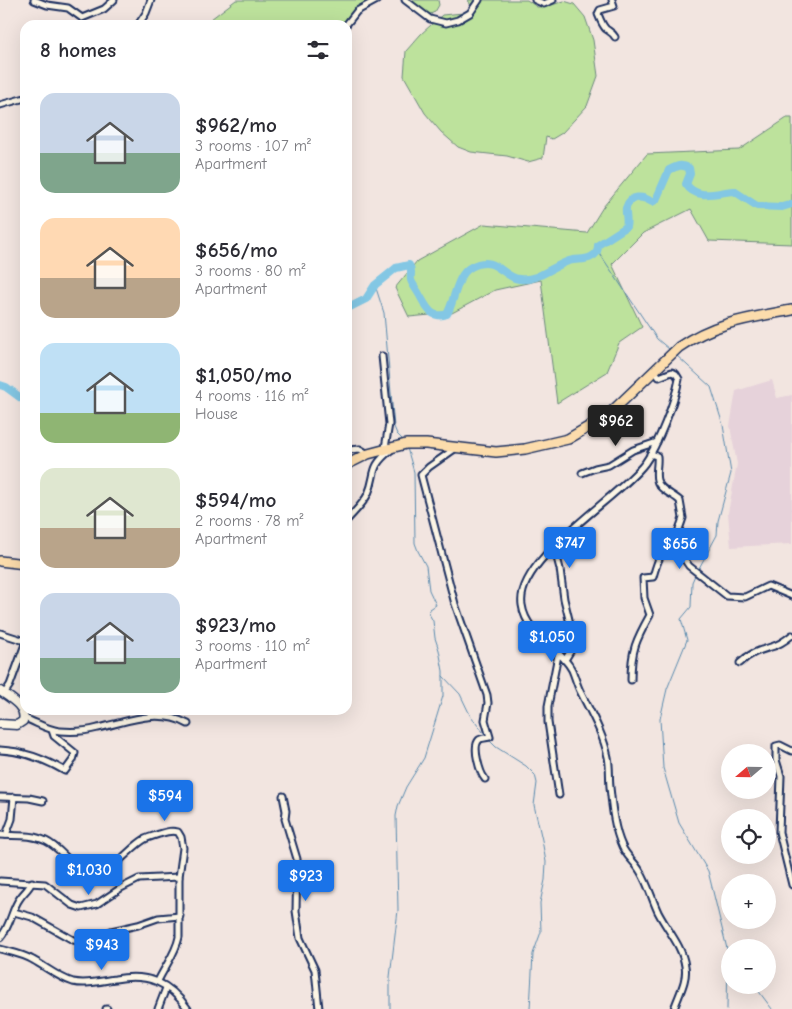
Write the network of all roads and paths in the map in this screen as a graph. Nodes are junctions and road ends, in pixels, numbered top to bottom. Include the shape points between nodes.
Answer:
1 (34, 0) edge
2 (114, 0) edge
3 (150, 0) edge
4 (377, 0) edge
5 (405, 0) edge
6 (479, 0) edge
7 (535, 0) edge
8 (553, 0) edge
9 (612, 0) edge
10 (141, 20) edge
11 (350, 20) edge
12 (614, 37) dead end
13 (20, 99) edge
14 (0, 105) edge
15 (792, 310) edge
16 (382, 356) dead end
17 (655, 371) junction
18 (657, 442) junction
19 (397, 446) junction
20 (385, 448) junction
21 (457, 448) junction
22 (352, 450) edge
23 (368, 454) junction
24 (650, 454) junction
25 (352, 462) edge
26 (582, 473) dead end
27 (352, 514) edge
28 (674, 544) junction
29 (554, 546) junction
30 (0, 561) edge
31 (20, 563) edge
32 (792, 596) edge
33 (0, 633) edge
34 (792, 635) edge
35 (20, 640) edge
36 (558, 655) junction
37 (20, 656) edge
38 (565, 660) junction
39 (740, 664) dead end
40 (631, 680) dead end
41 (2, 693) edge
42 (20, 707) edge
43 (140, 717) joint
44 (24, 718) joint
45 (0, 724) edge
46 (188, 724) dead end
47 (52, 730) junction
48 (0, 750) edge
49 (792, 751) edge
50 (485, 779) dead end
51 (559, 795) dead end
52 (283, 796) dead end
53 (0, 797) edge
54 (14, 797) junction
55 (43, 801) dead end
56 (3, 835) edge
57 (791, 875) edge
58 (179, 877) junction
59 (0, 881) edge
60 (32, 882) junction
61 (792, 885) edge
62 (14, 912) junction
63 (180, 916) junction
64 (0, 938) edge
65 (0, 949) edge
66 (158, 981) junction
67 (166, 988) junction
68 (158, 1009) edge
69 (188, 1009) edge
70 (319, 1009) edge
71 (674, 1009) edge

1 - 2 street via 68,8 82,18 104,9
3 - 10 street
4 - 11 street via 357,11
5 - 6 street via 430,19 446,23 470,13
7 - 8 street via 544,4
9 - 12 street via 614,6 600,10 598,14
13 - 14 street
15 - 17 highway via 753,316 712,328 679,347
16 - 20 street via 389,424
17 - 18 street via 659,377 672,372 679,379
17 - 21 highway via 607,416 568,439 496,452
18 - 24 street
18 - 26 street via 625,454 610,465
19 - 20 highway
19 - 21 highway via 415,443
19 - 27 street via 379,460 368,495
20 - 23 highway
21 - 50 street via 421,475 455,604 488,699 485,720 490,737 481,738 476,749
22 - 23 street via 360,449
23 - 25 highway
24 - 28 street via 657,456 658,483 680,501 683,509 681,527
24 - 29 street via 644,464
28 - 32 street via 689,566 726,596 745,597 768,586
28 - 40 street via 661,553 653,577 643,578 644,598 650,615 634,646
29 - 36 street via 529,577 522,605 531,625
29 - 38 street via 574,640
30 - 31 highway
33 - 35 street
34 - 39 street via 780,644 747,656
36 - 38 street
36 - 51 street via 548,722
37 - 41 street via 10,685
38 - 71 street via 594,715 609,758 610,787 622,847 640,870 684,959 686,974
41 - 42 main road
43 - 46 street via 152,715
43 - 47 street via 95,729
44 - 45 main road via 18,725
44 - 47 street
47 - 48 street via 54,736 75,753 65,771 54,764
49 - 57 street via 780,745 775,751 781,776 779,832
52 - 70 street via 285,819 297,859 296,911 300,938 315,970
53 - 54 street
54 - 55 street
54 - 56 street via 12,819
56 - 58 street via 45,840 78,868 95,872 118,861 145,839 176,831 183,848
57 - 61 street
58 - 60 street via 129,883 97,904 80,908 45,884
58 - 63 street
59 - 60 street
60 - 62 street
62 - 63 street via 32,917 73,940 86,942 111,931 158,918
62 - 64 street
63 - 66 street via 177,946
65 - 66 street via 30,958 73,982 128,977
66 - 67 street
67 - 68 street
67 - 69 street

